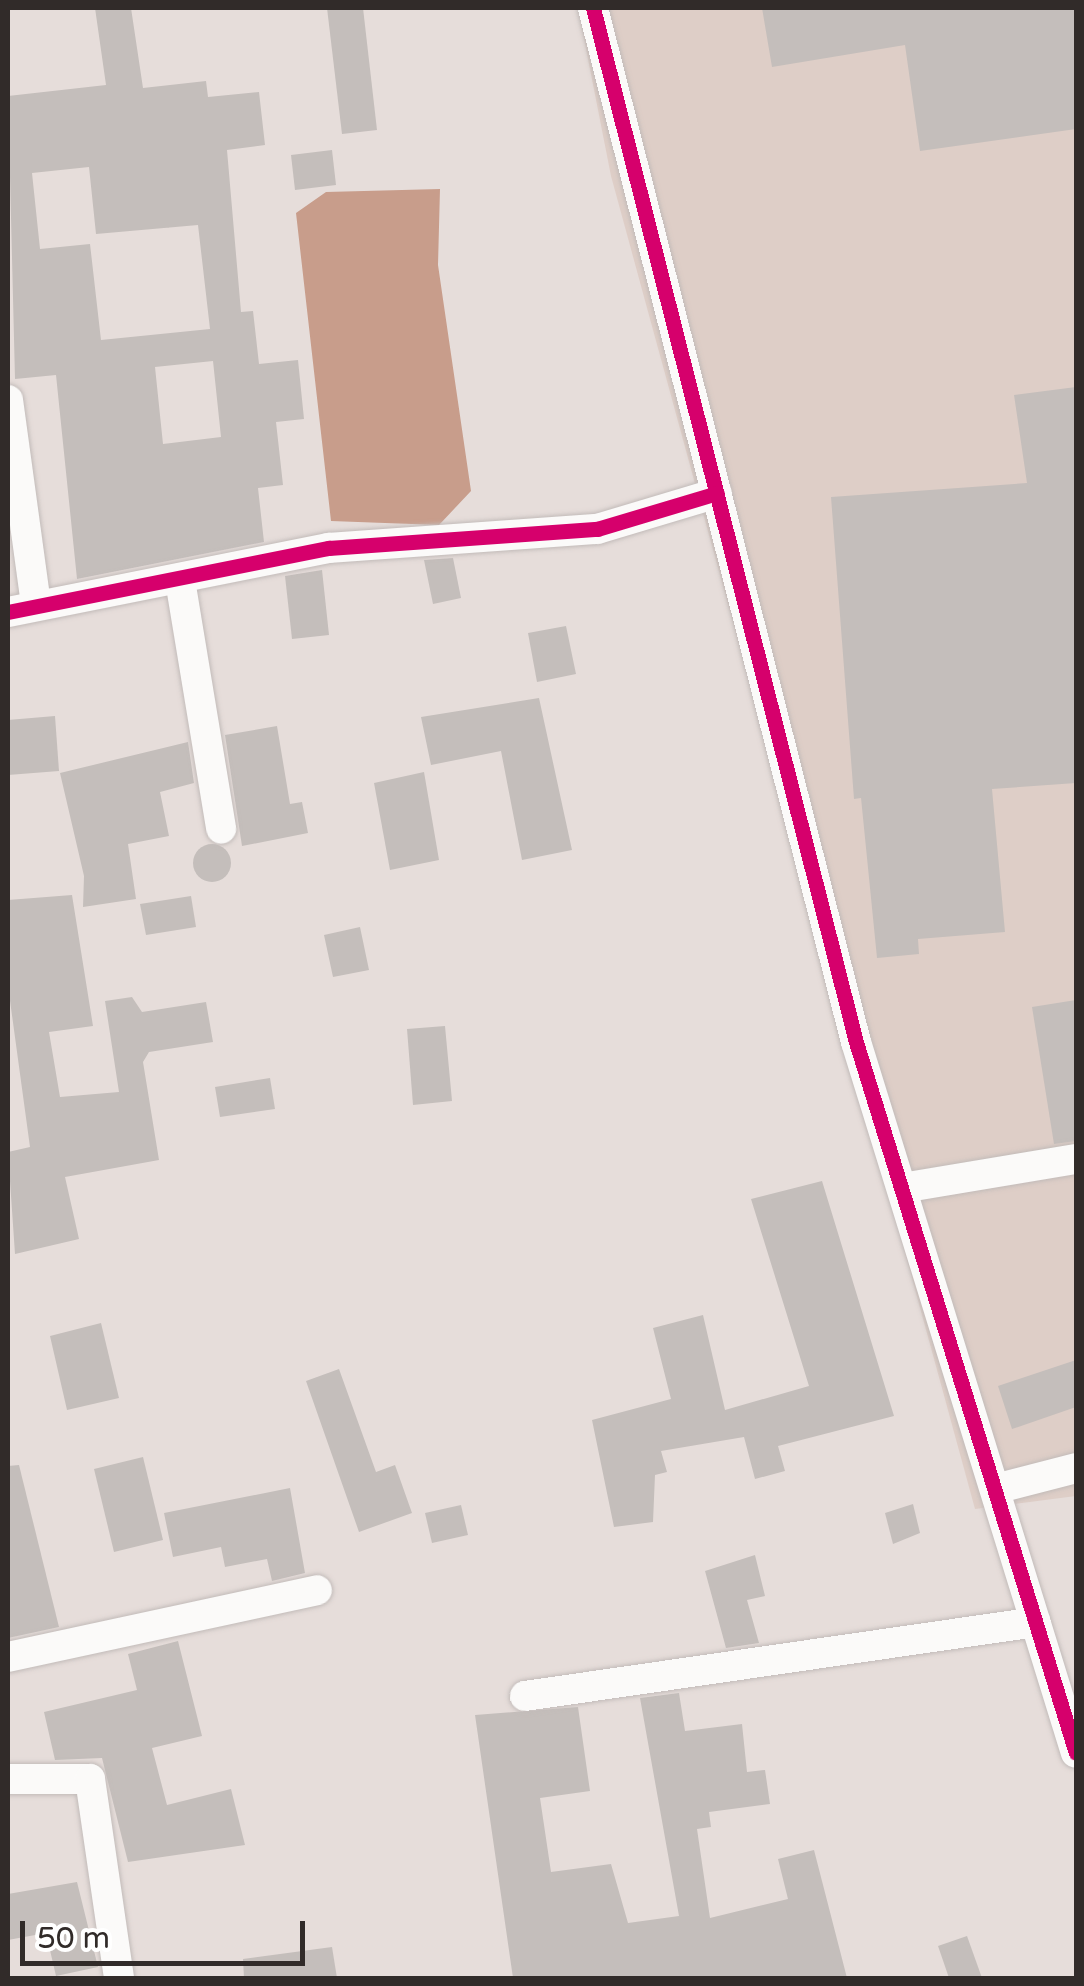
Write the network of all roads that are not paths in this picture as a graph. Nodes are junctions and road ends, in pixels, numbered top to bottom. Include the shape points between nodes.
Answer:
1 (593, 8) edge
2 (8, 400) edge
3 (717, 493) junction
4 (180, 580) junction
5 (22, 608) edge
6 (220, 828) dead end
7 (1076, 1159) edge
8 (902, 1188) junction
9 (1076, 1468) edge
10 (995, 1489) junction
11 (316, 1590) dead end
12 (1036, 1622) junction
13 (8, 1658) edge
14 (525, 1696) dead end
15 (1076, 1753) edge
16 (8, 1779) edge
17 (119, 1978) edge

1 - 3 street
2 - 5 street
3 - 4 street via 596,529 329,548
3 - 8 street via 856,1042
4 - 5 street
4 - 6 street
7 - 8 street
8 - 10 street
9 - 10 street
10 - 12 street
11 - 13 street
12 - 14 street
12 - 15 street
16 - 17 street via 90,1778

